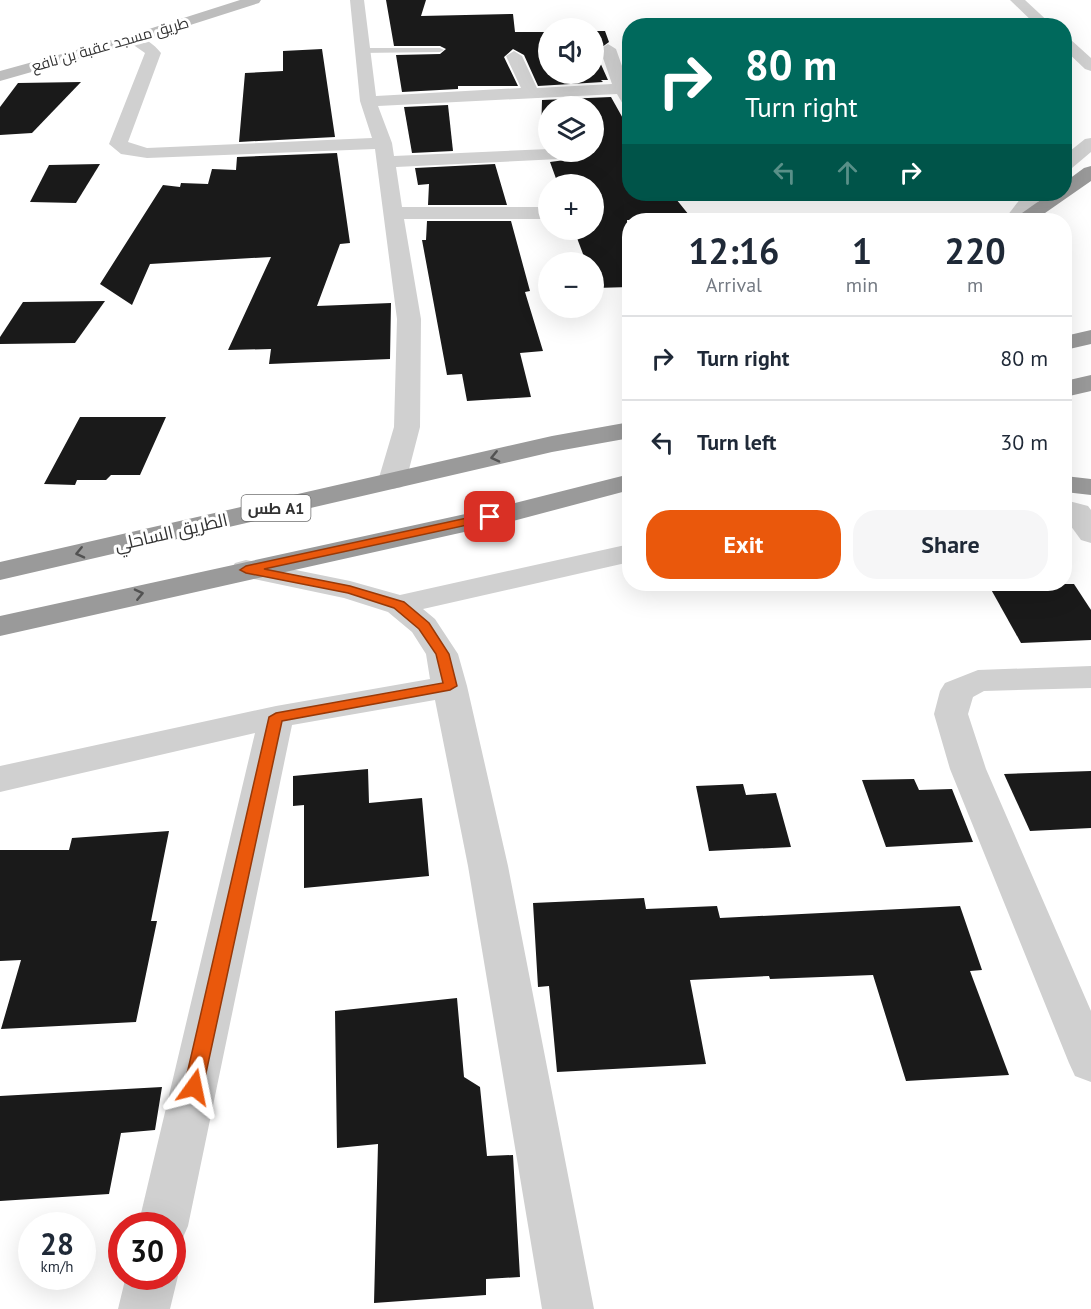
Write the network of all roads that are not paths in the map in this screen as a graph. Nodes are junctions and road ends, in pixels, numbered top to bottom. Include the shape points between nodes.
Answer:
1 (254, 0) edge
2 (357, 0) edge
3 (1017, 0) edge
4 (1037, 18) edge
5 (132, 39) junction
6 (1072, 48) edge
7 (608, 49) dead end
8 (440, 50) dead end
9 (362, 51) junction
10 (514, 56) dead end
11 (1072, 59) edge
12 (1087, 62) edge
13 (0, 76) edge
14 (622, 81) edge
15 (531, 92) junction
16 (622, 93) edge
17 (368, 101) junction
18 (383, 143) junction
19 (1091, 143) edge
20 (538, 155) edge
21 (1072, 158) edge
22 (386, 162) junction
23 (1091, 172) edge
24 (1072, 186) edge
25 (1029, 201) edge
26 (1050, 201) edge
27 (395, 213) junction
28 (538, 213) edge
29 (1019, 213) edge
30 (1032, 213) edge
31 (1091, 337) edge
32 (1072, 341) edge
33 (1091, 383) edge
34 (1072, 387) edge
35 (622, 418) edge
36 (622, 431) edge
37 (552, 444) junction
38 (392, 481) junction
39 (622, 484) edge
40 (1072, 494) edge
41 (622, 500) edge
42 (1083, 511) edge
43 (513, 512) junction
44 (622, 555) edge
45 (246, 570) junction
46 (0, 572) edge
47 (399, 605) junction
48 (0, 626) edge
49 (1091, 677) edge
50 (450, 686) junction
51 (276, 717) junction
52 (0, 779) edge
53 (1091, 1063) edge
54 (166, 1212) edge
55 (149, 1290) edge
56 (144, 1309) edge
57 (568, 1309) edge

1 - 5 street, طريق مسجد عقبة بن نافع
2 - 9 street
3 - 4 street
5 - 13 street, طريق مسجد عقبة بن نافع
5 - 18 street via 153,53 118,144 126,150 147,153
6 - 12 street
7 - 14 street
8 - 9 lane
9 - 17 street
10 - 15 street
11 - 12 street
15 - 16 street
15 - 17 street
17 - 18 street
18 - 22 street
19 - 21 street
20 - 22 street
22 - 27 street
23 - 24 highway
25 - 29 street
26 - 30 highway
27 - 28 street
27 - 38 street via 409,319 407,427
31 - 32 highway
33 - 34 highway
35 - 37 highway
36 - 37 highway, طس A1
37 -> 38 highway, الطريق الساحلي / طس A1
38 -> 46 highway, الطريق الساحلي / طس A1
39 - 43 highway
40 - 42 highway
41 - 43 highway
43 - 45 highway
44 - 47 street
45 - 47 street via 350,590
48 -> 45 highway
47 - 50 street via 424,626 442,654
49 - 53 street via 978,681 957,691 951,714 968,769
50 - 51 street
50 - 57 street via 488,866
51 - 52 street
51 - 54 street
55 - 56 street

